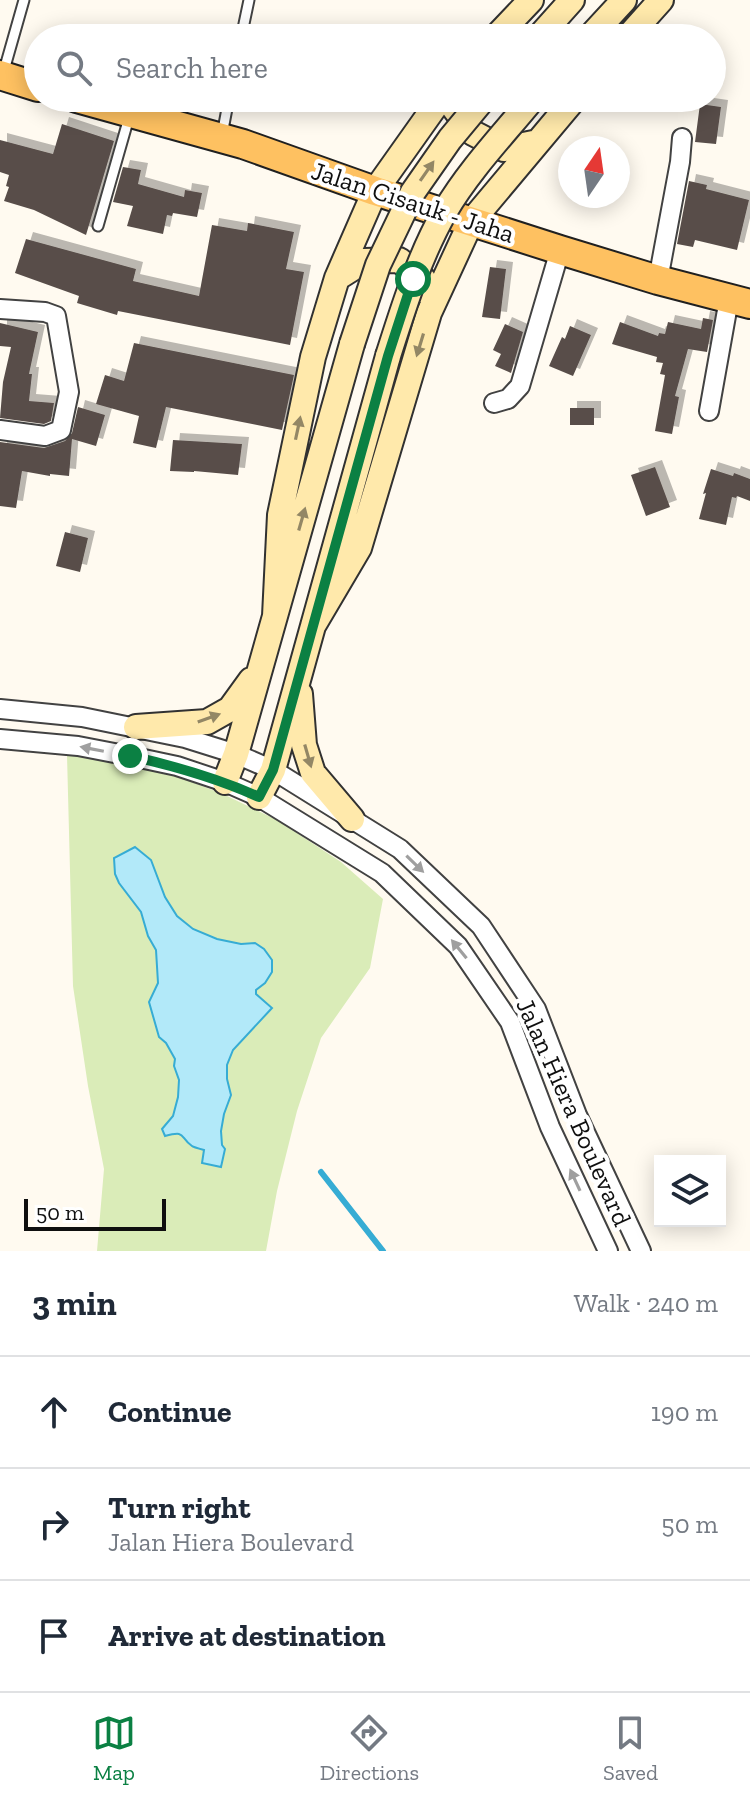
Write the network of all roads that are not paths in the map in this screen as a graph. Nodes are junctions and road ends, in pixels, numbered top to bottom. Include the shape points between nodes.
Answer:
1 (24, 0) edge
2 (249, 0) edge
3 (531, 0) edge
4 (572, 0) edge
5 (624, 0) edge
6 (661, 0) edge
7 (244, 24) edge
8 (508, 24) edge
9 (551, 24) edge
10 (602, 24) edge
11 (640, 24) edge
12 (1, 76) edge
13 (24, 83) edge
14 (123, 112) edge
15 (226, 112) edge
16 (431, 112) edge
17 (457, 112) edge
18 (472, 112) edge
19 (521, 112) edge
20 (563, 112) edge
21 (130, 114) junction
22 (682, 138) dead end
23 (221, 139) junction
24 (538, 142) junction
25 (375, 191) junction
26 (471, 222) junction
27 (98, 226) dead end
28 (560, 250) junction
29 (337, 278) junction
30 (658, 280) junction
31 (740, 302) edge
32 (0, 309) edge
33 (429, 313) junction
34 (494, 403) dead end
35 (709, 411) dead end
36 (0, 430) edge
37 (275, 616) junction
38 (313, 626) junction
39 (261, 667) junction
40 (298, 679) junction
41 (0, 709) edge
42 (136, 727) junction
43 (0, 739) edge
44 (236, 754) junction
45 (273, 770) junction
46 (225, 782) junction
47 (259, 797) junction
48 (352, 819) junction
49 (577, 1115) junction
50 (550, 1127) junction
51 (608, 1251) edge
52 (641, 1251) edge

1 - 12 lane
2 - 7 lane
3 - 8 main road
4 - 9 main road
5 - 10 main road
6 - 11 main road
12 - 13 main road
14 - 21 main road, Jalan Cisauk - Jaha
15 - 23 lane
16 - 25 main road
17 - 24 main road via 473,133 504,149
37 -> 18 main road, bridge via 378,265 413,192
19 - 38 main road, bridge via 446,210 413,279
20 - 24 main road
21 - 23 main road, Jalan Cisauk - Jaha
21 - 27 lane
22 - 30 street
23 - 25 main road, Jalan Cisauk - Jaha
24 - 26 main road
25 - 26 main road, Jalan Cisauk - Jaha
25 - 29 main road
26 - 28 main road, Jalan Cisauk - Jaha
26 - 33 main road
28 - 30 main road, Jalan Cisauk - Jaha
28 - 34 street via 520,386 508,399
29 - 33 main road via 364,261 399,260 423,279
37 -> 29 main road via 280,515 313,357
30 - 31 main road, Jalan Cisauk - Jaha
31 - 35 street
32 - 36 street via 56,316 69,392 61,430 45,436
33 -> 38 main road via 359,548
37 - 39 main road
38 - 40 main road
42 -> 39 main road via 207,722 230,709
39 - 44 main road
40 - 45 main road
40 -> 48 main road via 304,745 313,773
41 - 42 street
42 - 44 street
46 -> 43 street, Jalan Hiera Boulevard via 177,766 78,746
44 - 45 street, Jalan Hiera Boulevard
44 - 46 main road
45 - 47 main road
45 - 48 street, Jalan Hiera Boulevard
46 - 47 street, Jalan Hiera Boulevard
50 -> 47 street, Jalan Hiera Boulevard via 510,1022 458,946 382,873
48 -> 49 street, Jalan Hiera Boulevard via 400,849 481,926 536,1009
49 - 50 street
49 - 52 street, Jalan Hiera Boulevard
51 -> 50 street, Jalan Hiera Boulevard

